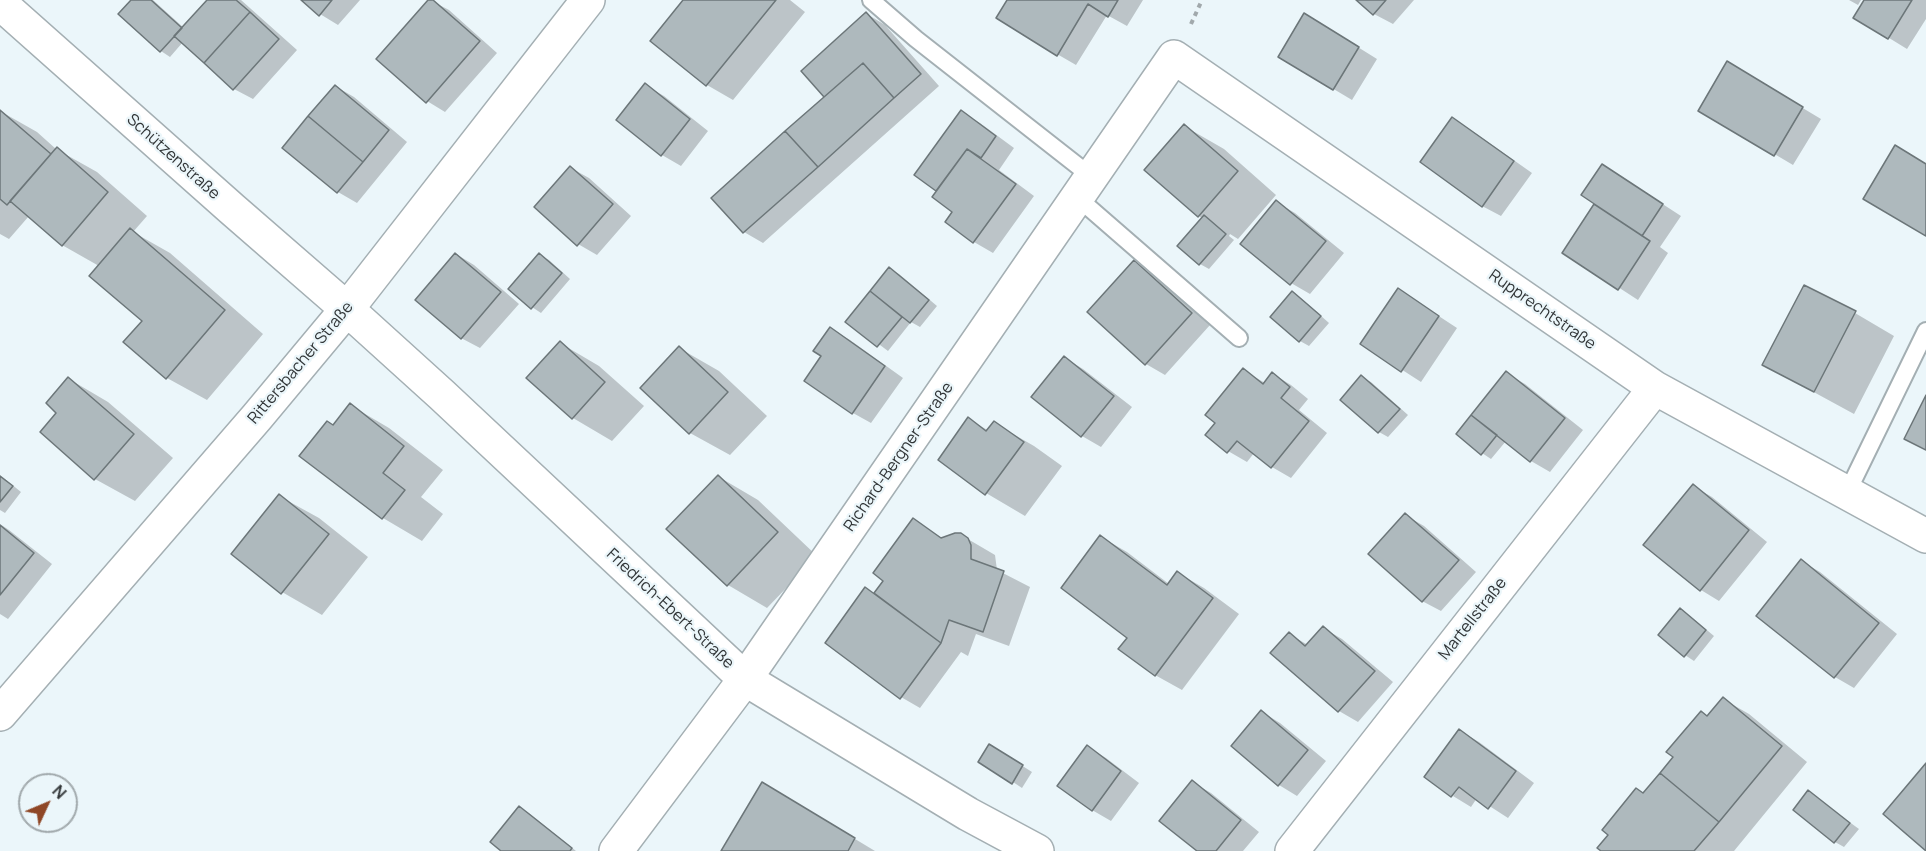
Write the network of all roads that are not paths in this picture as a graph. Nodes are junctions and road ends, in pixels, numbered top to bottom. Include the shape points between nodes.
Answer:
1 (588, 0) edge
2 (871, 0) edge
3 (0, 4) edge
4 (1174, 57) joint
5 (1085, 187) junction
6 (347, 309) junction
7 (1926, 331) edge
8 (1239, 338) dead end
9 (1655, 388) junction
10 (1847, 493) junction
11 (1926, 536) edge
12 (745, 680) junction
13 (0, 714) edge
14 (616, 851) edge
15 (1037, 851) edge
16 (1292, 851) edge

1 - 6 street, Rittersbacher Straße
2 - 5 lane
3 - 6 street, Schützenstraße
4 - 5 street, Richard-Bergner-Straße
4 - 9 street, Rupprechtstraße
5 - 8 lane
5 - 12 street, Richard-Bergner-Straße
6 - 12 street, Friedrich-Ebert-Straße
6 - 13 street, Rittersbacher Straße
7 - 10 lane
9 - 10 street, Rupprechtstraße
9 - 16 street, Martellstraße
10 - 11 street, Rupprechtstraße
12 - 14 street, Richard-Bergner-Straße
12 - 15 street, Friedrich-Ebert-Straße

